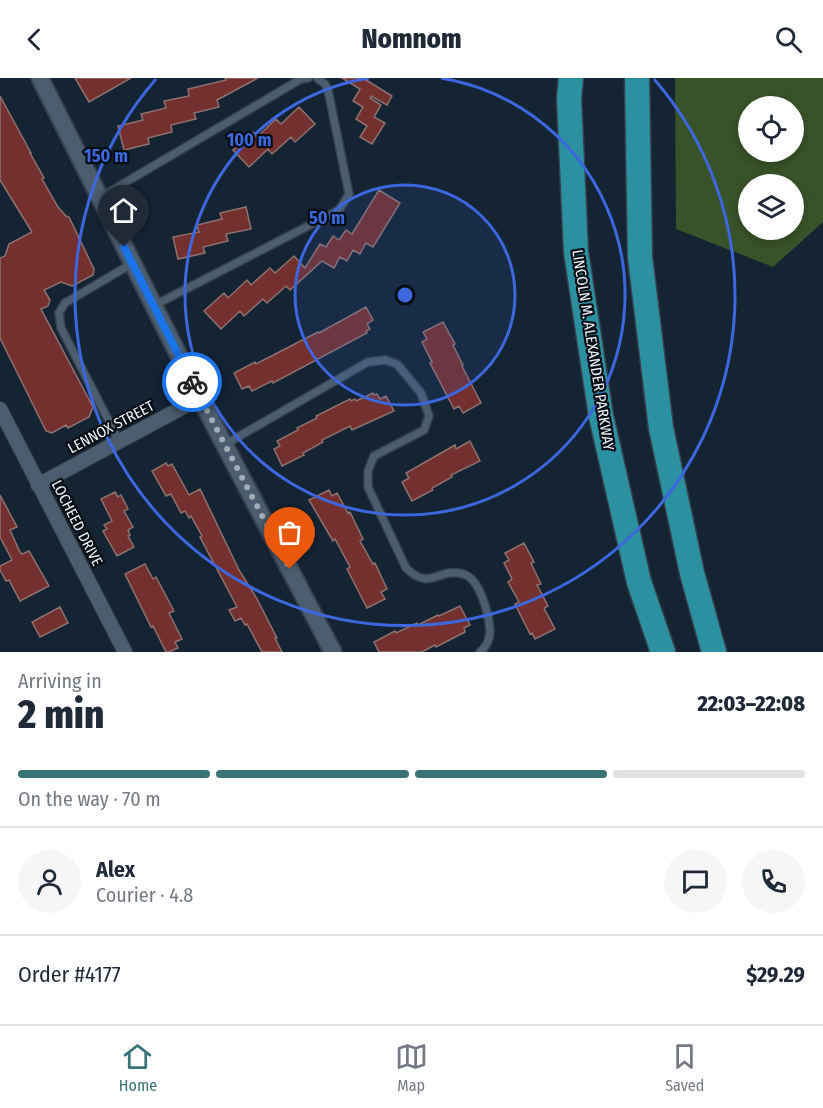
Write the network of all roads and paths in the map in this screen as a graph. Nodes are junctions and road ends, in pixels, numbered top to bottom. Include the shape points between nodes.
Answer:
1 (40, 78) edge
2 (308, 78) edge
3 (316, 78) edge
4 (570, 78) edge
5 (637, 78) edge
6 (99, 198) junction
7 (133, 263) junction
8 (154, 305) junction
9 (200, 398) junction
10 (0, 409) edge
11 (119, 441) junction
12 (224, 445) junction
13 (38, 485) junction
14 (124, 652) edge
15 (333, 652) edge
16 (480, 652) edge
17 (663, 652) edge
18 (714, 652) edge

1 - 6 street
2 - 6 lane
3 - 8 lane via 328,90 349,194 339,210
4 - 17 highway, LINCOLN M. ALEXANDER PARKWAY via 576,252 601,416 639,582
5 - 18 highway via 640,257 660,428
6 - 7 street
7 - 8 street
7 - 11 lane via 65,303 59,313 61,328
8 - 9 street
9 - 11 street, LENNOX STREET
9 - 12 street
10 - 13 street, LOCHEED DRIVE
11 - 13 street, LENNOX STREET
12 - 15 street
12 - 16 lane via 368,362 385,360 398,364 421,393 429,416 424,430 374,456 368,471 368,487 406,568 415,577 425,580 462,573 482,594 490,633
13 - 14 street, LOCHEED DRIVE

